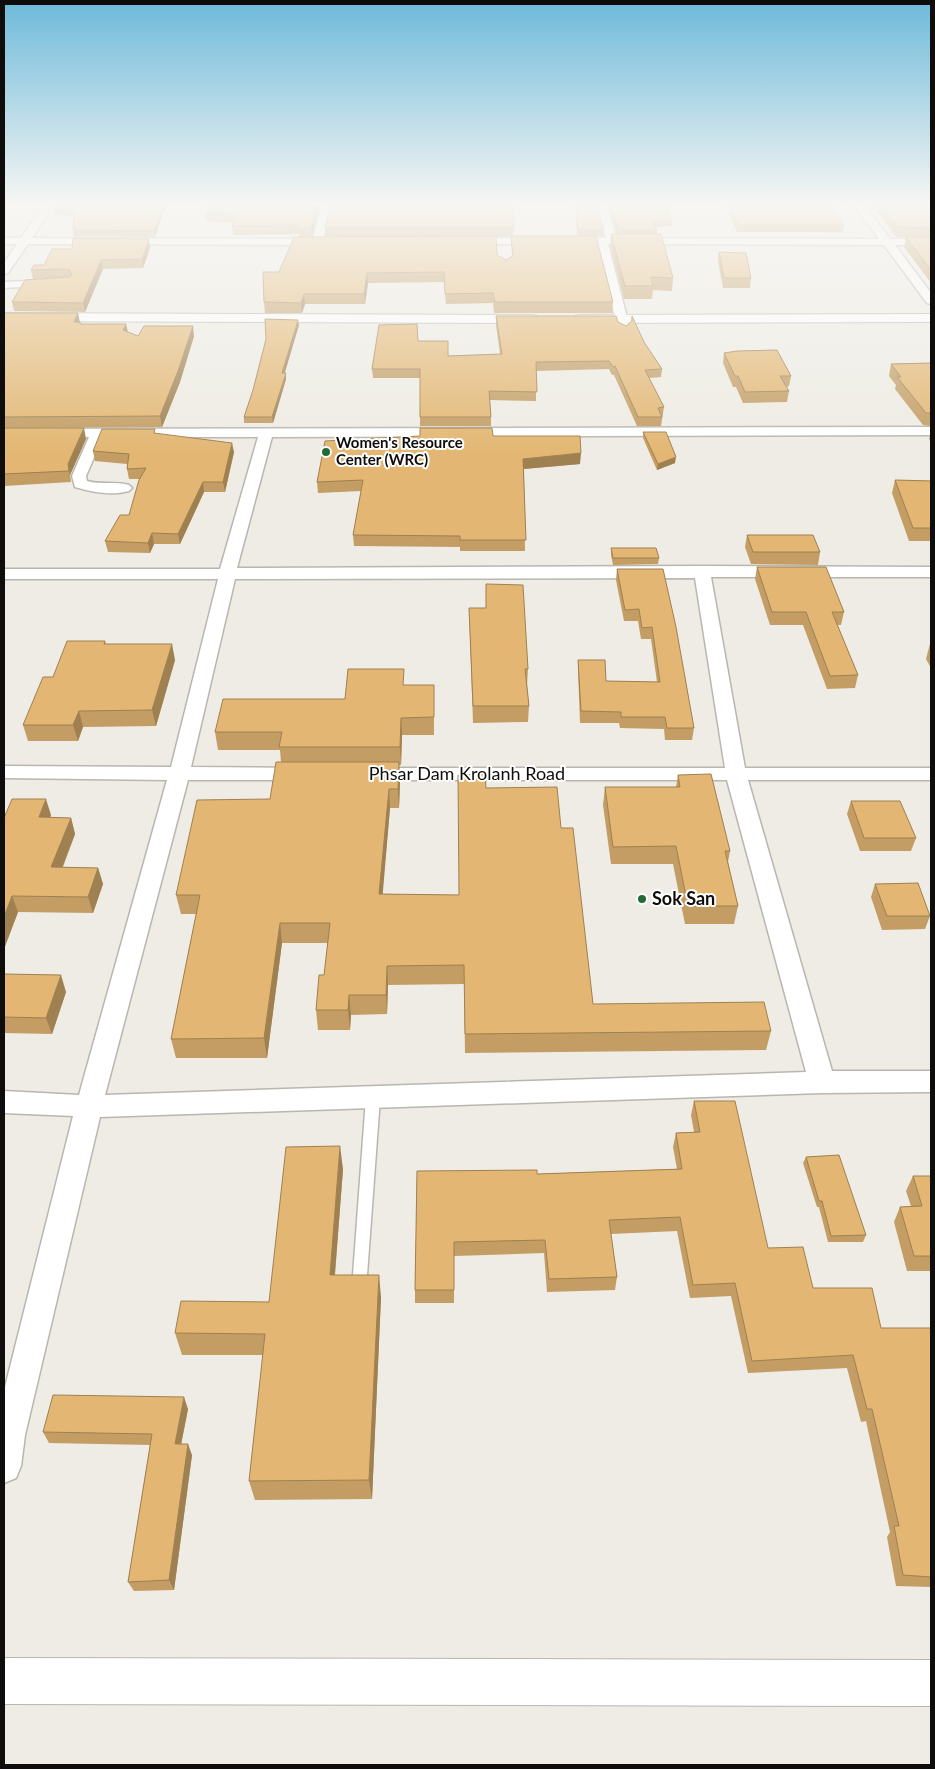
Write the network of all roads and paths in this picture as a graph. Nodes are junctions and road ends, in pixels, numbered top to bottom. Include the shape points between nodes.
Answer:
1 (615, 288) edge
2 (921, 288) edge
3 (931, 301) edge
4 (4, 317) edge
5 (931, 318) edge
6 (555, 324) junction
7 (622, 324) junction
8 (4, 327) edge
9 (931, 328) edge
10 (931, 431) edge
11 (4, 433) edge
12 (98, 433) junction
13 (266, 433) junction
14 (124, 488) dead end
15 (702, 571) junction
16 (931, 572) edge
17 (4, 574) edge
18 (227, 575) junction
19 (4, 772) edge
20 (179, 774) junction
21 (931, 774) edge
22 (736, 775) junction
23 (822, 1082) junction
24 (931, 1082) edge
25 (373, 1098) junction
26 (4, 1102) edge
27 (88, 1106) junction
28 (360, 1275) edge
29 (7, 1435) edge
30 (4, 1466) edge
31 (4, 1680) edge
32 (931, 1683) edge

1 - 7 street
2 - 3 street
4 - 6 street
5 - 7 street
6 - 7 street
6 - 8 street
7 - 9 street
10 - 13 street
11 - 12 street
12 - 13 street
12 - 14 street via 79,476 80,484 95,488
13 - 18 street
15 - 16 street
15 - 18 street
15 - 22 street
17 - 18 street
18 - 20 street
19 - 20 street, Phsar Dam Krolanh Road
20 - 22 street, Phsar Dam Krolanh Road
20 - 27 street
21 - 22 street, Phsar Dam Krolanh Road
22 - 23 street
23 - 24 street
23 - 25 street
25 - 27 street
25 - 28 lane
26 - 27 street
27 - 29 street
29 - 30 street
31 - 32 street

